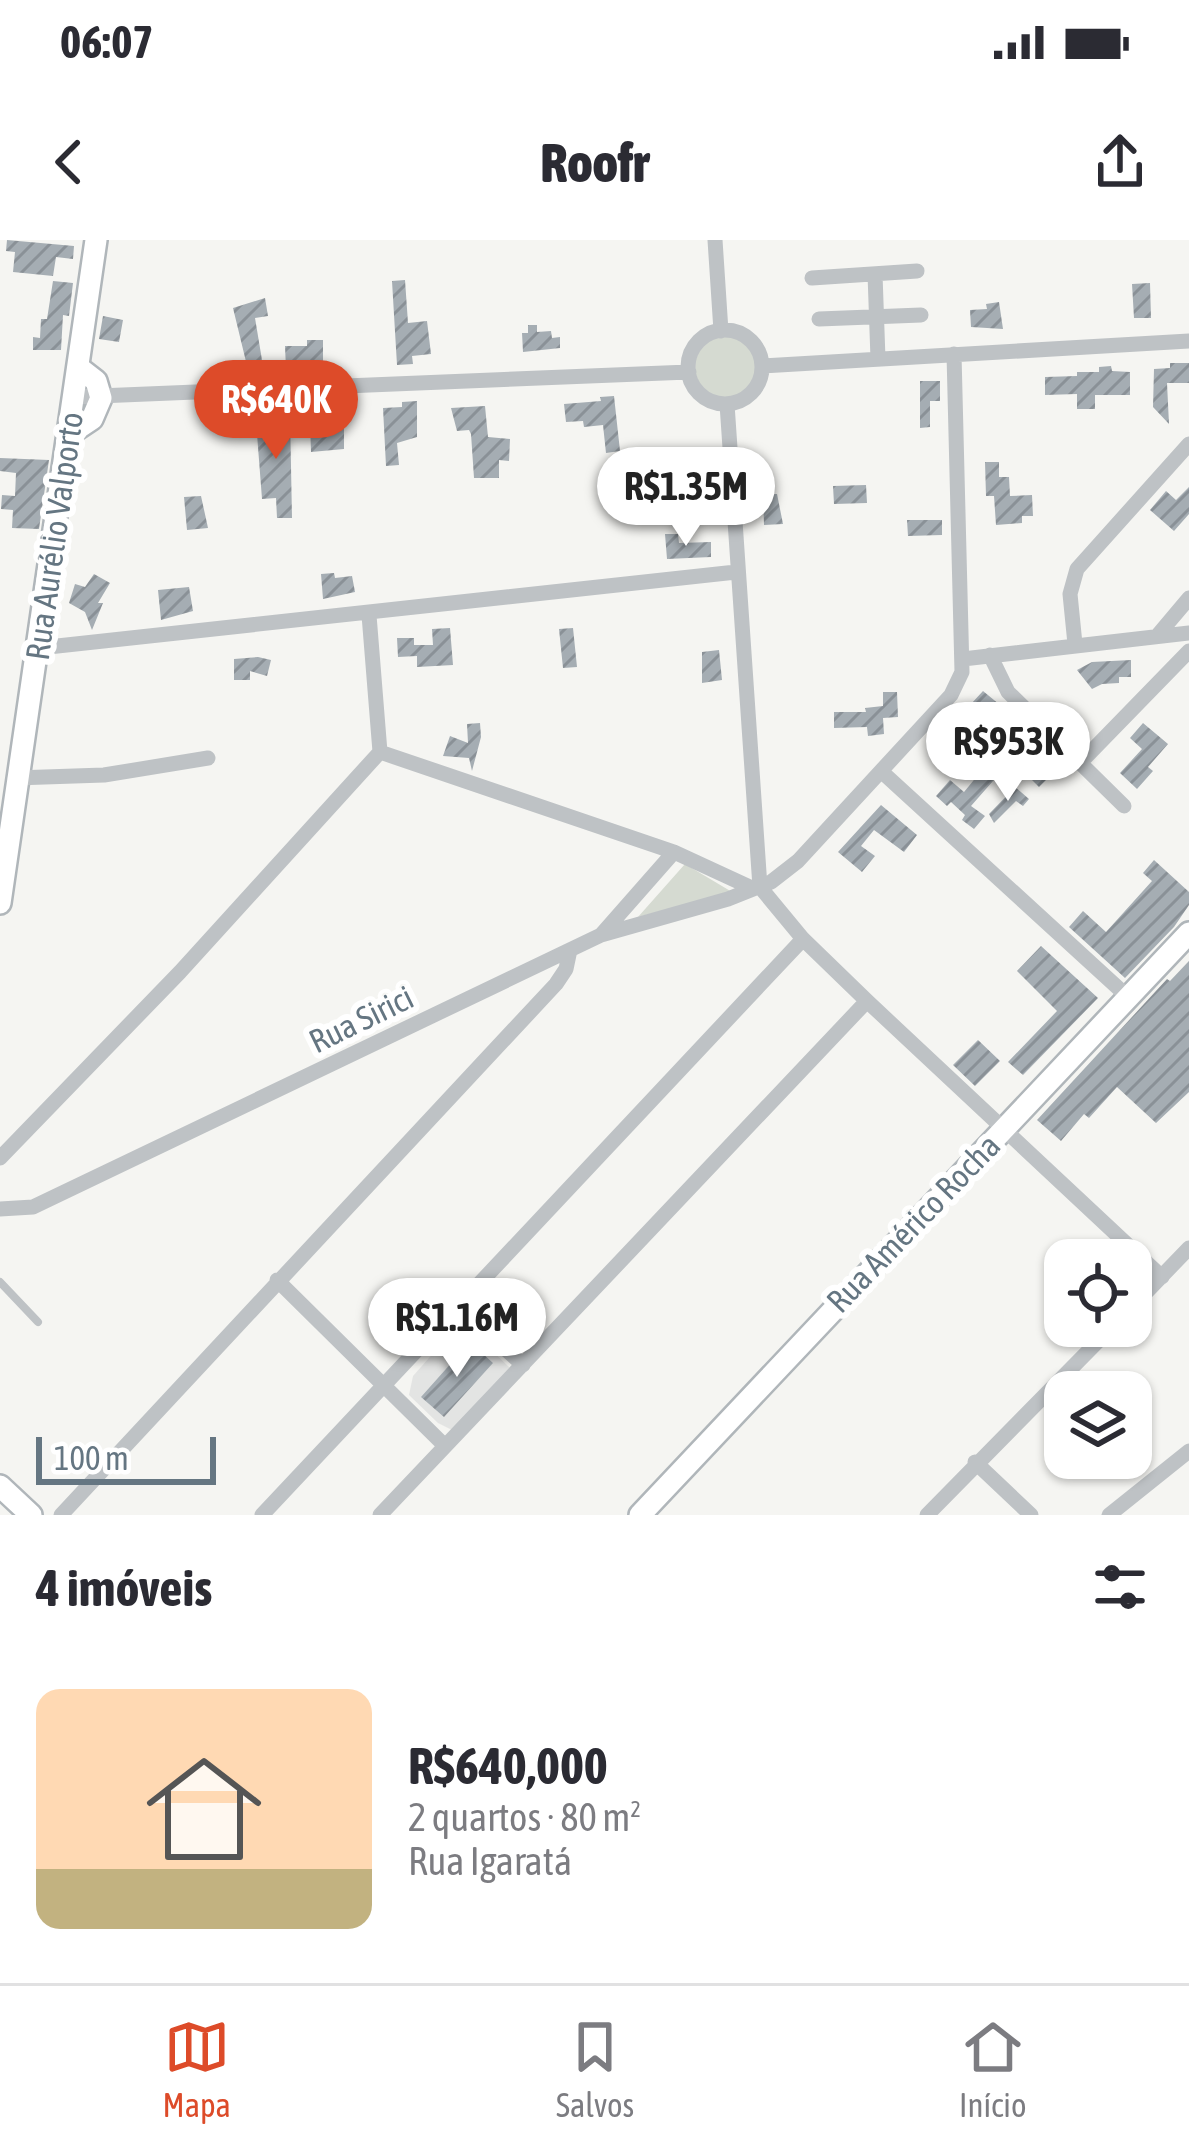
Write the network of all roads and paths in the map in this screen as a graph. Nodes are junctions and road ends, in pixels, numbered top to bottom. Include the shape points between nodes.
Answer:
1 (96, 240) edge
2 (715, 240) edge
3 (917, 271) dead end
4 (875, 274) junction
5 (812, 278) dead end
6 (921, 315) dead end
7 (877, 317) junction
8 (819, 319) dead end
9 (721, 331) junction
10 (1189, 341) edge
11 (954, 354) junction
12 (878, 359) junction
13 (762, 366) junction
14 (78, 367) junction
15 (688, 372) junction
16 (74, 397) junction
17 (101, 398) junction
18 (727, 404) junction
19 (68, 435) junction
20 (1189, 444) edge
21 (1182, 465) edge
22 (736, 572) junction
23 (1189, 598) edge
24 (369, 615) junction
25 (1189, 633) edge
26 (1157, 636) junction
27 (1075, 644) junction
28 (38, 648) junction
29 (1189, 651) edge
30 (990, 655) junction
31 (963, 659) junction
32 (380, 752) junction
33 (208, 758) dead end
34 (1080, 764) junction
35 (880, 771) junction
36 (15, 778) junction
37 (1124, 806) dead end
38 (5, 815) edge
39 (674, 852) junction
40 (756, 888) junction
41 (0, 903) edge
42 (1189, 933) edge
43 (601, 935) junction
44 (803, 939) junction
45 (570, 950) junction
46 (1128, 997) junction
47 (867, 1001) junction
48 (1004, 1129) junction
49 (0, 1158) edge
50 (0, 1209) edge
51 (1189, 1248) edge
52 (1162, 1277) junction
53 (277, 1280) junction
54 (0, 1282) edge
55 (1152, 1287) edge
56 (458, 1306) junction
57 (38, 1322) dead end
58 (1092, 1347) edge
59 (523, 1364) junction
60 (384, 1386) junction
61 (444, 1445) junction
62 (1189, 1451) edge
63 (975, 1462) junction
64 (0, 1486) edge
65 (31, 1515) edge
66 (61, 1515) edge
67 (262, 1515) edge
68 (380, 1515) edge
69 (640, 1515) edge
70 (927, 1515) edge
71 (1031, 1515) edge
72 (1109, 1515) edge

1 - 14 main road, Rua Aurélio Valporto
2 - 9 street
3 - 4 street
4 - 5 street
4 - 7 street
6 - 7 street
7 - 8 street
7 - 12 street
9 - 13 street via 745,336
9 - 15 street via 700,340
10 - 11 street
11 - 12 street
11 - 31 street
12 - 13 street
13 - 18 street via 756,388
14 - 16 main road, Rua Aurélio Valporto
14 - 17 main road via 96,381
15 - 17 street
15 - 18 street via 706,398
16 - 17 street
16 - 19 main road, Rua Aurélio Valporto
17 - 19 main road via 92,419
18 - 22 street
19 - 28 main road, Rua Aurélio Valporto
20 - 21 street
21 - 27 street via 1077,569 1070,594
22 - 24 street
22 - 40 street
23 - 26 street
24 - 28 street
24 - 32 street
25 - 26 street
26 - 27 street
27 - 30 street
28 - 36 main road, Rua Aurélio Valporto
29 - 34 street
30 - 31 street
30 - 34 street via 1007,692
31 - 35 street, Rua Sirici via 951,695
32 - 39 street
32 - 49 street
33 - 36 street via 104,775
34 - 37 street
35 - 40 street, Rua Sirici via 798,861
35 - 46 street
36 - 38 main road, Rua Aurélio Valporto
38 - 41 main road, Rua Aurélio Valporto
39 - 40 street
39 - 43 street
40 - 43 street, Rua Sirici
40 - 44 street
42 - 46 main road, Rua Américo Rocha
43 - 45 street, Rua Sirici
44 - 47 street
44 - 56 street
45 - 50 street, Rua Sirici via 33,1207
45 - 53 street via 556,984
46 - 48 main road, Rua Américo Rocha
47 - 48 street
47 - 59 street
48 - 52 street
48 - 69 main road, Rua Américo Rocha
51 - 52 street
52 - 55 street
53 - 60 street
53 - 66 street
54 - 57 lane
56 - 59 street
56 - 60 street
58 - 63 street
59 - 61 street
60 - 61 street
60 - 67 street
61 - 68 street
62 - 72 street
63 - 70 street
63 - 71 street
64 - 65 main road

